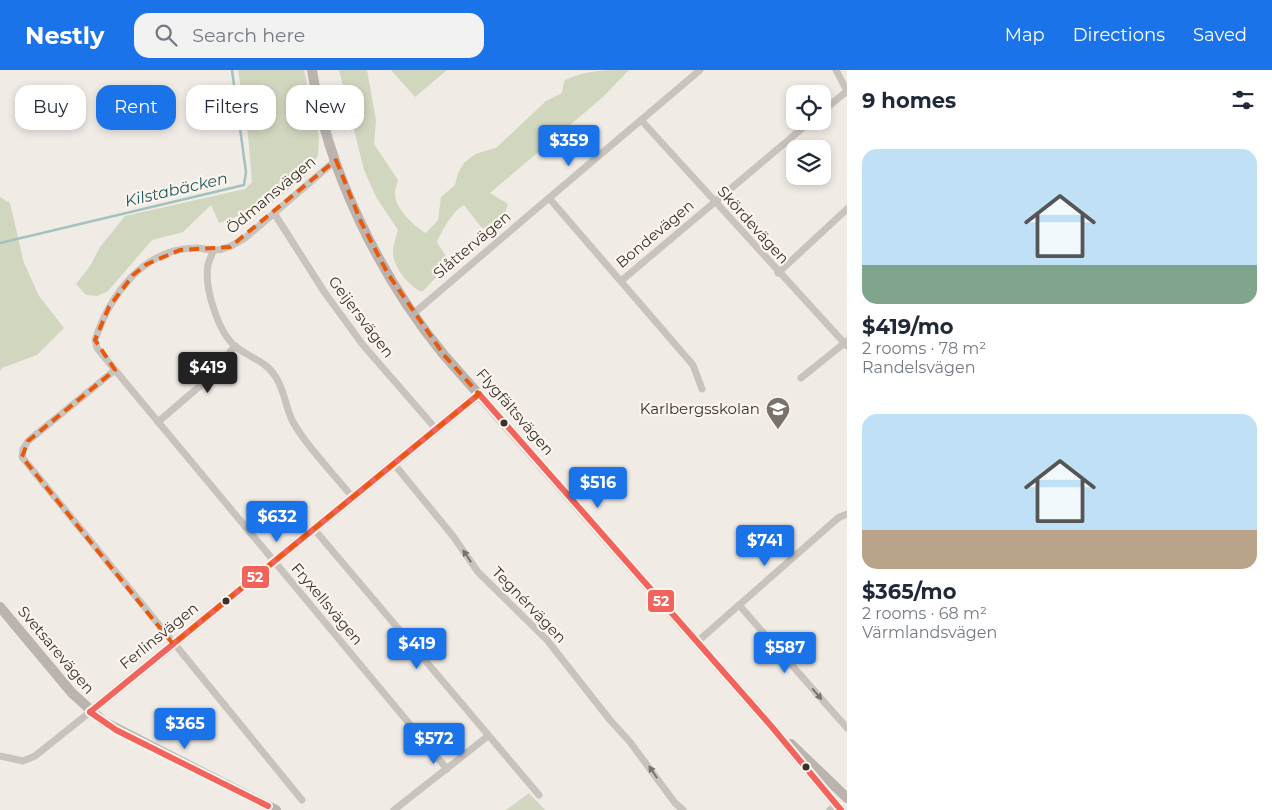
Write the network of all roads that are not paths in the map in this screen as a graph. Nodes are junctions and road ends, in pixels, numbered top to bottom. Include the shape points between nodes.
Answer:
1 (312, 70) edge
2 (700, 70) edge
3 (836, 70) edge
4 (847, 91) edge
5 (831, 104) edge
6 (641, 120) junction
7 (800, 130) edge
8 (336, 160) junction
9 (549, 198) junction
10 (714, 203) junction
11 (847, 209) edge
12 (274, 213) junction
13 (213, 250) junction
14 (778, 273) junction
15 (621, 280) junction
16 (413, 314) junction
17 (846, 343) edge
18 (235, 346) junction
19 (115, 370) junction
20 (801, 378) dead end
21 (702, 389) dead end
22 (479, 394) junction
23 (158, 422) junction
24 (436, 429) junction
25 (394, 464) junction
26 (352, 498) junction
27 (847, 514) edge
28 (314, 530) junction
29 (274, 562) junction
30 (739, 605) junction
31 (0, 607) edge
32 (697, 642) junction
33 (173, 644) junction
34 (90, 712) junction
35 (772, 727) junction
36 (847, 728) edge
37 (488, 736) junction
38 (0, 756) edge
39 (447, 769) junction
40 (539, 795) dead end
41 (846, 796) edge
42 (302, 800) dead end
43 (836, 808) edge
44 (270, 809) edge
45 (394, 810) edge
46 (683, 810) edge

1 - 8 street, Flygfältsvägen via 317,99
2 - 6 street, Slåttervägen
3 - 4 street
4 - 5 street
6 - 9 street, Slåttervägen
6 - 10 street, Skördevägen
7 - 10 street, Bondevägen
8 - 12 street, Ödmansvägen
8 - 16 street, Flygfältsvägen via 361,222
9 - 15 street
9 - 16 street, Slåttervägen
10 - 14 street, Skördevägen
10 - 15 street, Bondevägen
11 - 14 street
12 - 13 street, Ödmansvägen via 245,238 230,247
12 - 24 street, Geijersvägen via 362,345
13 - 18 street via 208,265 213,303 225,336
13 - 19 street, Ödmansvägen via 196,248 162,256 133,275 120,289 95,340 97,348
14 - 17 street, Skördevägen
15 - 21 street, Bondevägen via 693,365
16 - 22 street, Flygfältsvägen
17 - 20 street
18 - 23 street via 208,379
18 - 26 street via 274,373 293,421
19 - 23 street, Fryxellsvägen
19 - 33 street via 28,441 22,455
22 - 24 street, Ferlinsvägen
22 - 32 street, Flygfältsvägen
23 - 29 street, Fryxellsvägen
24 - 25 street, Ferlinsvägen
25 - 26 street, Ferlinsvägen
46 -> 25 street, Tegnérvägen via 674,803 630,742 547,640 478,572 454,536
26 - 28 street, Ferlinsvägen
27 - 30 street via 840,516
28 - 29 street, Ferlinsvägen
28 - 37 street
29 - 33 street, Ferlinsvägen
29 - 39 street, Fryxellsvägen
30 - 32 street
30 -> 36 street
31 - 34 street, Svetsarevägen
32 - 35 street, Flygfältsvägen
33 - 34 street, Ferlinsvägen
33 - 42 street
34 - 38 street via 35,756 23,761
34 - 44 street, Svetsarevägen via 116,730
35 - 41 street, Flygfältsvägen
35 - 43 street, Flygfältsvägen
37 - 39 street
37 - 40 street
39 - 45 street
41 - 43 street

